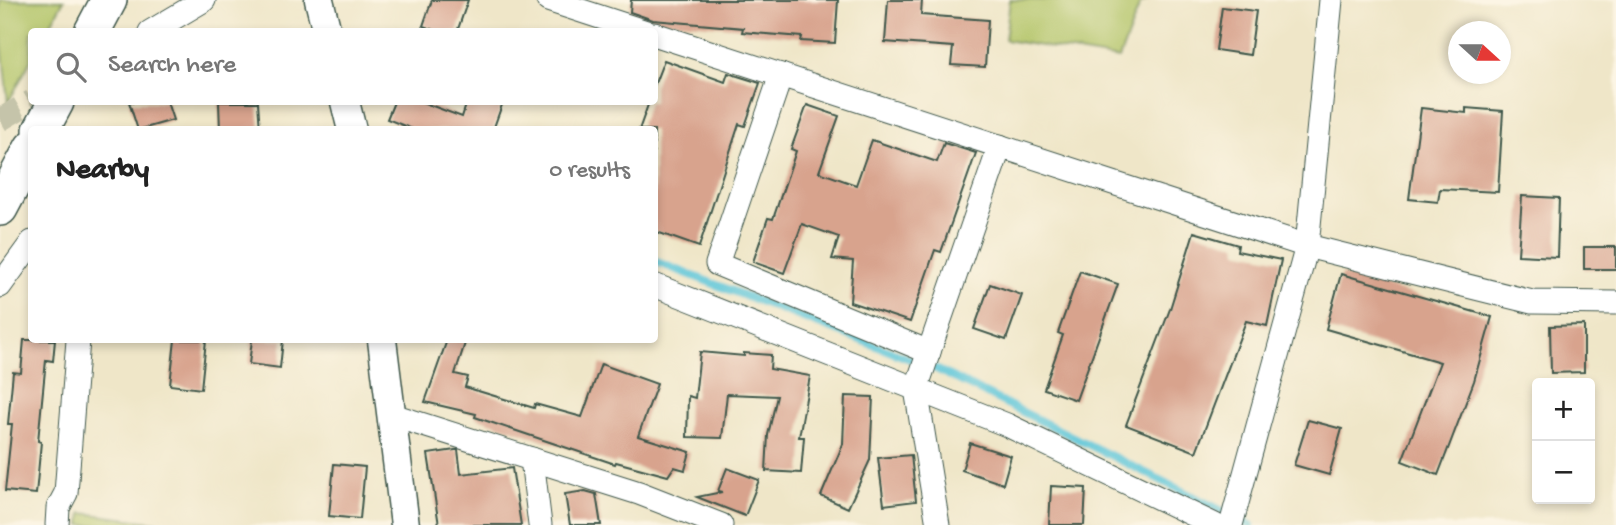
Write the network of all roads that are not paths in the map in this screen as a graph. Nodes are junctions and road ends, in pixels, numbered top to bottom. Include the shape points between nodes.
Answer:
1 (109, 0) edge
2 (204, 0) edge
3 (319, 0) edge
4 (548, 0) edge
5 (1331, 0) edge
6 (95, 28) edge
7 (156, 28) edge
8 (326, 28) edge
9 (634, 28) edge
10 (658, 35) edge
11 (781, 75) junction
12 (54, 105) edge
13 (346, 105) edge
14 (43, 126) edge
15 (351, 126) edge
16 (999, 146) junction
17 (28, 156) edge
18 (0, 208) edge
19 (1307, 246) junction
20 (28, 248) edge
21 (0, 286) edge
22 (658, 287) edge
23 (1616, 303) edge
24 (78, 343) edge
25 (382, 343) edge
26 (929, 352) junction
27 (916, 389) junction
28 (392, 415) junction
29 (533, 459) junction
30 (669, 514) edge
31 (1234, 515) edge
32 (57, 525) edge
33 (405, 525) edge
34 (540, 525) edge
35 (721, 525) edge
36 (936, 525) edge
37 (1214, 525) edge

1 - 6 main road
2 - 7 street
3 - 8 street
4 - 9 street
5 - 19 street
10 - 11 street
11 - 16 street
11 - 26 street via 717,264
12 - 14 main road
13 - 15 street
16 - 19 street
16 - 26 street
17 - 18 main road
19 - 23 street via 1532,302
19 - 31 street
20 - 21 street
22 - 27 street
24 - 32 street via 66,493 58,508
25 - 28 street
26 - 27 street
27 - 36 street
27 - 37 street via 1007,425
28 - 29 street
28 - 33 street
29 - 30 street
29 - 34 street
30 - 35 street

